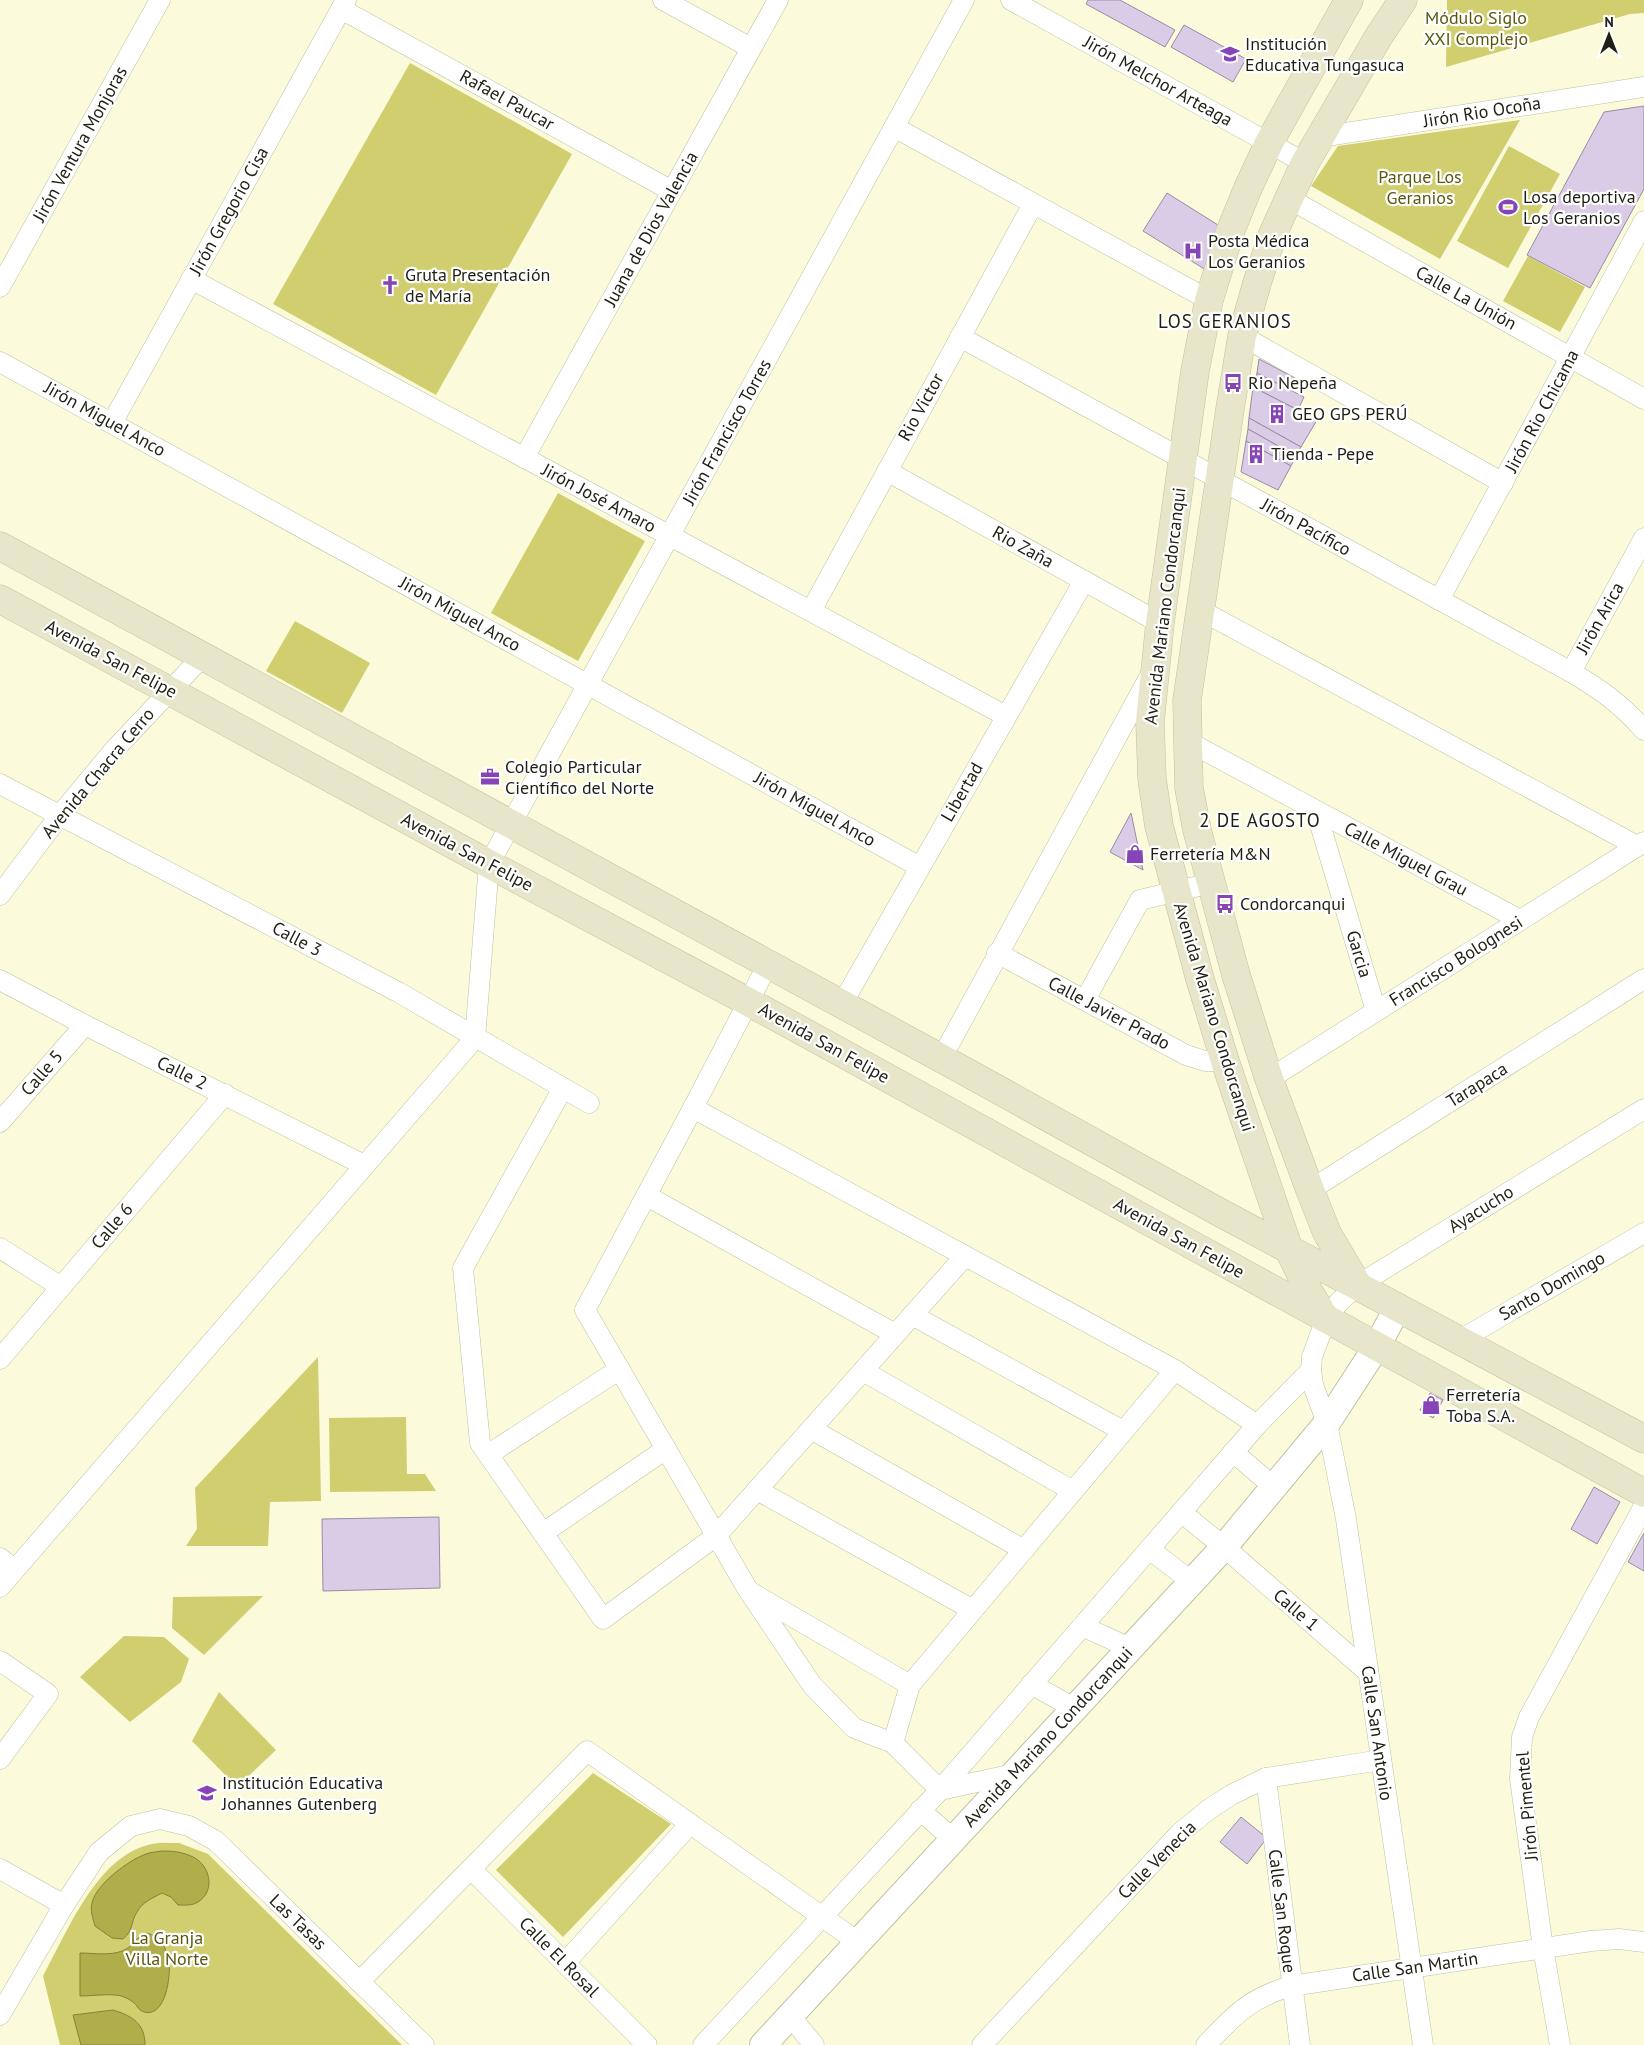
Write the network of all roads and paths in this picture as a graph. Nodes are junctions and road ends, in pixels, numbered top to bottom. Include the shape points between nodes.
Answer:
1 (160, 0) edge
2 (663, 0) edge
3 (778, 0) edge
4 (964, 0) edge
5 (1011, 0) edge
6 (1349, 0) edge
7 (1403, 0) edge
8 (343, 4) edge
9 (751, 48) junction
10 (1644, 87) edge
11 (894, 128) junction
12 (1320, 136) junction
13 (1269, 143) junction
14 (1305, 163) junction
15 (672, 191) junction
16 (1288, 198) junction
17 (1033, 204) junction
18 (1644, 221) edge
19 (191, 279) junction
20 (0, 287) edge
21 (1209, 300) junction
22 (1242, 336) junction
23 (960, 337) junction
24 (1570, 357) junction
25 (0, 362) edge
26 (1644, 398) edge
27 (112, 423) junction
28 (524, 458) junction
29 (1183, 460) junction
30 (887, 471) junction
31 (1219, 479) junction
32 (1503, 483) junction
33 (670, 536) junction
34 (1644, 538) edge
35 (0, 546) edge
36 (1084, 581) junction
37 (0, 599) edge
38 (1440, 600) junction
39 (1200, 610) junction
40 (811, 611) junction
41 (1160, 623) junction
42 (204, 656) junction
43 (1155, 668) junction
44 (1570, 672) junction
45 (588, 684) junction
46 (170, 691) junction
47 (1006, 716) junction
48 (1644, 730) edge
49 (1187, 741) junction
50 (0, 784) edge
51 (1316, 811) junction
52 (60, 816) junction
53 (511, 824) junction
54 (1641, 844) edge
55 (489, 864) junction
56 (920, 867) junction
57 (1211, 883) junction
58 (1176, 892) junction
59 (0, 895) edge
60 (1520, 920) junction
61 (997, 953) junction
62 (768, 964) junction
63 (1644, 979) edge
64 (0, 980) edge
65 (1086, 1000) junction
66 (748, 1001) junction
67 (842, 1004) junction
68 (1376, 1011) junction
69 (85, 1025) junction
70 (475, 1038) junction
71 (941, 1058) junction
72 (1225, 1061) junction
73 (1269, 1079) junction
74 (563, 1088) junction
75 (225, 1094) junction
76 (589, 1103) dead end
77 (693, 1108) junction
78 (1644, 1109) edge
79 (0, 1122) edge
80 (364, 1165) junction
81 (1310, 1190) junction
82 (646, 1196) junction
83 (1644, 1233) edge
84 (1288, 1247) junction
85 (0, 1248) edge
86 (965, 1256) junction
87 (1358, 1285) junction
88 (61, 1287) junction
89 (1398, 1307) junction
90 (912, 1315) junction
91 (1326, 1319) junction
92 (896, 1334) junction
93 (1460, 1340) junction
94 (1377, 1346) junction
95 (0, 1359) edge
96 (620, 1369) junction
97 (1175, 1370) junction
98 (1311, 1370) junction
99 (863, 1371) junction
100 (1327, 1422) junction
101 (1257, 1425) junction
102 (811, 1429) junction
103 (1123, 1431) junction
104 (1644, 1439) edge
105 (666, 1449) junction
106 (1233, 1452) junction
107 (489, 1454) junction
108 (1274, 1487) junction
109 (757, 1490) junction
110 (1073, 1491) junction
111 (1644, 1493) edge
112 (1644, 1506) edge
113 (1181, 1512) junction
114 (543, 1533) junction
115 (716, 1536) junction
116 (1224, 1547) junction
117 (1149, 1549) junction
118 (1024, 1550) junction
119 (7, 1563) edge
120 (1191, 1581) junction
121 (0, 1586) edge
122 (748, 1590) junction
123 (973, 1610) junction
124 (1082, 1626) junction
125 (1130, 1648) junction
126 (0, 1661) edge
127 (1368, 1672) junction
128 (1031, 1684) junction
129 (910, 1685) junction
130 (1074, 1708) junction
131 (893, 1743) junction
132 (0, 1759) edge
133 (1381, 1760) junction
134 (1014, 1774) junction
135 (1266, 1778) junction
136 (940, 1790) junction
137 (920, 1810) junction
138 (690, 1824) junction
139 (954, 1839) junction
140 (0, 1869) edge
141 (471, 1869) junction
142 (64, 1905) junction
143 (822, 1916) junction
144 (858, 1942) junction
145 (1644, 1942) edge
146 (1543, 1948) junction
147 (565, 1963) junction
148 (1412, 1968) junction
149 (360, 1982) junction
150 (1292, 1986) junction
151 (0, 2016) edge
152 (790, 2016) junction
153 (424, 2045) edge
154 (646, 2045) edge
155 (703, 2045) edge
156 (763, 2045) edge
157 (814, 2045) edge
158 (982, 2045) edge
159 (1206, 2045) edge
160 (1300, 2045) edge
161 (1423, 2045) edge
162 (1560, 2045) edge

1 - 20 street, Jirón Ventura Monjoras
2 - 9 street
3 - 9 street, Juana de Dios Valencia
4 - 11 street, Jirón Francisco Torres
5 - 13 street, Jirón Melchor Arteaga
6 - 13 main road, Avenida Mariano Condorcanqui
7 - 12 main road, Avenida Mariano Condorcanqui
8 - 15 street, Rafael Paucar
8 - 19 street, Jirón Gregorio Cisa
9 - 15 street, Juana de Dios Valencia
10 - 12 street, Jirón Rio Ocoña
11 - 17 street
11 - 33 street, Jirón Francisco Torres
12 - 14 main road, Avenida Mariano Condorcanqui
13 - 14 street, Jirón Melchor Arteaga
13 - 21 main road, Avenida Mariano Condorcanqui via 1230,232
14 - 16 main road, Avenida Mariano Condorcanqui
15 - 28 street, Juana de Dios Valencia
16 - 22 main road, Avenida Mariano Condorcanqui via 1272,236
16 - 24 street, Calle La Unión
17 - 21 street
17 - 23 street, Rio Victor
18 - 24 street, Jirón Rio Chicama
19 - 27 street, Jirón Gregorio Cisa
19 - 28 street, Jirón José Amaro
21 - 29 main road, Avenida Mariano Condorcanqui
22 - 31 main road, Avenida Mariano Condorcanqui
22 - 32 street
23 - 29 street, Jirón Pacífico
23 - 30 street, Rio Victor
24 - 26 street, Calle La Unión
24 - 32 street, Jirón Rio Chicama
25 - 27 street, Jirón Miguel Anco
27 - 45 street, Jirón Miguel Anco
28 - 33 street, Jirón José Amaro
29 - 31 street, Jirón Pacífico
29 - 41 main road, Avenida Mariano Condorcanqui
30 - 36 street, Rio Zaña
30 - 40 street, Rio Victor
31 - 38 street, Jirón Pacífico
31 - 39 main road, Avenida Mariano Condorcanqui
32 - 38 street, Jirón Rio Chicama
33 - 40 street, Jirón José Amaro
33 - 45 street, Jirón Francisco Torres
34 - 44 street, Jirón Arica
35 - 42 main road
36 - 41 street, Rio Zaña
36 - 47 street, Libertad
37 - 46 main road, Avenida San Felipe
38 - 44 street, Jirón Pacífico
39 - 49 main road, Avenida Mariano Condorcanqui via 1187,700
39 - 54 street
40 - 47 street, Jirón José Amaro
41 - 43 main road, Avenida Mariano Condorcanqui
42 - 46 street, Avenida Chacra Cerro
42 - 53 main road
43 - 58 main road, Avenida Mariano Condorcanqui via 1150,722 1152,779
43 - 61 street
44 - 48 street, Jirón Pacífico via 1627,710
45 - 53 street, Jirón Francisco Torres
45 - 56 street, Jirón Miguel Anco
46 - 52 street, Avenida Chacra Cerro via 115,749
46 - 55 main road, Avenida San Felipe
47 - 56 street, Libertad
49 - 51 street, Calle Miguel Grau
49 - 57 main road, Avenida Mariano Condorcanqui via 1189,788
50 - 52 street, Calle 3
51 - 60 street, Calle Miguel Grau
51 - 68 street, Garcia
52 - 59 street, Avenida Chacra Cerro
52 - 70 street, Calle 3 via 389,987
53 - 55 street, Jirón Francisco Torres
53 - 62 main road
54 - 60 street, Francisco Bolognesi
55 - 66 main road, Avenida San Felipe
55 - 70 street
56 - 67 street, Libertad
57 - 58 street
57 - 73 main road, Avenida Mariano Condorcanqui
58 - 65 street via 1140,900
58 - 72 main road, Avenida Mariano Condorcanqui
60 - 68 street, Francisco Bolognesi
61 - 65 street, Calle Javier Prado
61 - 71 street
62 - 66 street
62 - 67 main road
63 - 81 street, Tarapaca
64 - 69 street, Calle 2
65 - 72 street, Calle Javier Prado via 1186,1055 1205,1062
66 - 77 street
66 - 91 main road, Avenida San Felipe
67 - 71 main road
68 - 73 street, Francisco Bolognesi
69 - 75 street, Calle 2
69 - 79 street, Calle 5
70 - 74 street, Calle 3
70 - 80 street
71 - 84 main road
72 - 84 main road, Avenida Mariano Condorcanqui
73 - 81 main road, Avenida Mariano Condorcanqui
74 - 76 street, Calle 3
74 - 107 street via 463,1268 480,1443
75 - 80 street, Calle 2
75 - 88 street, Calle 6
77 - 82 street
77 - 86 street
78 - 87 street, Ayacucho
80 - 119 street
81 - 87 main road, Avenida Mariano Condorcanqui via 1327,1233
82 - 92 street
82 - 96 street via 585,1310
83 - 93 street, Santo Domingo
84 - 87 main road
84 - 91 main road, Avenida Mariano Condorcanqui
85 - 88 street
86 - 90 street
86 - 97 street
87 - 89 main road
87 - 91 street, Ayacucho
88 - 95 street, Calle 6
89 - 93 main road
89 - 94 street, Avenida Mariano Condorcanqui
90 - 92 street
90 - 103 street
91 - 94 main road, Avenida San Felipe
91 - 98 street via 1312,1356
92 - 99 street
93 - 104 main road
94 - 100 street, Avenida Mariano Condorcanqui
94 - 111 main road, Avenida San Felipe
96 - 105 street
96 - 107 street
97 - 101 street
97 - 103 street
98 - 100 street via 1313,1386
98 - 101 street
99 - 102 street
99 - 110 street
100 - 108 street, Avenida Mariano Condorcanqui
100 - 127 street, Calle San Antonio via 1346,1519
101 - 106 street
102 - 109 street
102 - 118 street
103 - 110 street
105 - 114 street
105 - 115 street
106 - 108 street
106 - 113 street
107 - 114 street
108 - 116 street, Avenida Mariano Condorcanqui
109 - 115 street
109 - 123 street
110 - 118 street
112 - 146 street, Jirón Pimentel via 1529,1717 1522,1737 1520,1779
113 - 116 street, Calle 1
113 - 117 street
114 - 115 street via 603,1619
115 - 122 street
116 - 120 street, Avenida Mariano Condorcanqui
116 - 127 street, Calle 1
117 - 120 street
117 - 124 street
118 - 123 street
119 - 121 street
120 - 125 street, Avenida Mariano Condorcanqui
122 - 129 street
122 - 131 street via 812,1685 854,1728
123 - 129 street
124 - 125 street
124 - 128 street
125 - 130 street, Avenida Mariano Condorcanqui
126 - 132 street via 48,1694
127 - 133 street, Calle San Antonio
128 - 130 street
128 - 136 street
129 - 131 street
130 - 134 street, Avenida Mariano Condorcanqui
131 - 136 street
133 - 135 street, Calle Venecia
133 - 148 street, Calle San Antonio
134 - 136 street
134 - 139 street, Avenida Mariano Condorcanqui
135 - 150 street, Calle San Roque
135 - 158 street, Calle Venecia via 1231,1795 1180,1833
136 - 137 street
137 - 139 street
137 - 143 street
138 - 141 street via 587,1752
138 - 143 street
138 - 147 street
139 - 144 street, Avenida Mariano Condorcanqui
140 - 142 street
141 - 147 street, Calle El Rosal
141 - 149 street
142 - 149 street, Las Tasas via 99,1852 131,1826 160,1819 189,1826 216,1841
142 - 151 street
143 - 144 street
143 - 155 street
144 - 152 street, Avenida Mariano Condorcanqui
145 - 146 street, Calle San Martin via 1600,1940
146 - 148 street, Calle San Martin
146 - 162 street, Jirón Pimentel
147 - 154 street, Calle El Rosal
148 - 150 street, Calle San Martin
148 - 161 street, Calle San Antonio
149 - 153 street, Las Tasas
150 - 159 street, Calle San Martin via 1269,1992 1251,2002
150 - 160 street, Calle San Roque
152 - 156 street, Avenida Mariano Condorcanqui
152 - 157 street

